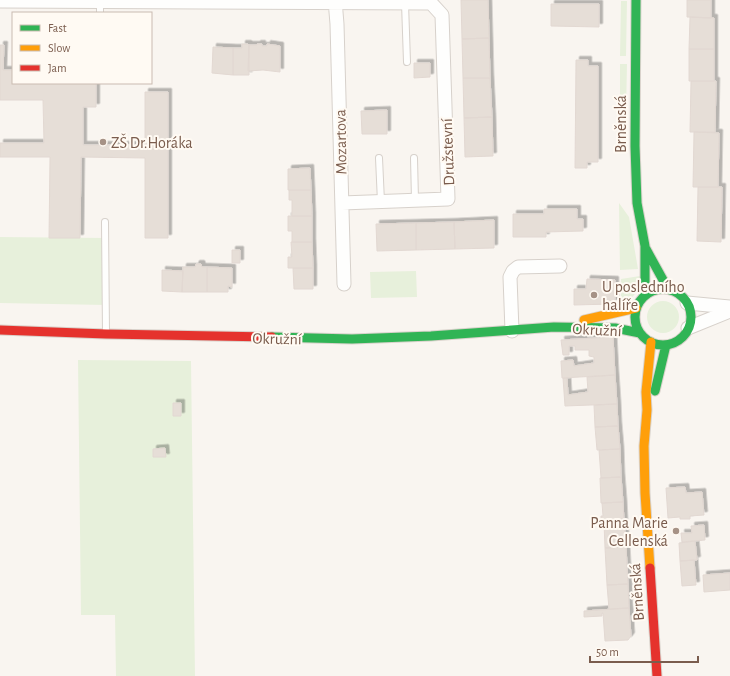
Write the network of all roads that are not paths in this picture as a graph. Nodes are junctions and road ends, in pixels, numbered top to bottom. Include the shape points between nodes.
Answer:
1 (39, 0) edge
2 (636, 0) edge
3 (0, 1) edge
4 (335, 1) edge
5 (405, 3) junction
6 (100, 7) edge
7 (407, 62) dead end
8 (380, 158) dead end
9 (414, 158) dead end
10 (415, 200) junction
11 (381, 202) junction
12 (342, 203) junction
13 (105, 222) dead end
14 (645, 246) junction
15 (560, 266) dead end
16 (344, 284) dead end
17 (668, 289) junction
18 (645, 295) junction
19 (687, 303) junction
20 (730, 307) edge
21 (636, 308) junction
22 (730, 311) edge
23 (554, 327) junction
24 (688, 328) junction
25 (0, 330) edge
26 (512, 331) junction
27 (640, 333) junction
28 (106, 334) junction
29 (651, 342) junction
30 (666, 345) junction
31 (648, 410) junction
32 (657, 676) edge

1 - 3 street
1 - 6 street
2 - 14 main road, Brněnská via 637,203
4 - 5 street
4 - 6 street
4 - 12 street, Mozartova
5 - 7 lane
5 - 10 street, Družstevní via 430,3 442,15 448,199
8 - 11 lane
9 - 10 lane
10 - 11 street, Družstevní
11 - 12 street, Družstevní
12 - 16 street, Mozartova
13 - 28 lane
14 - 17 main road, Brněnská
14 - 18 main road, Brněnská
15 - 26 street via 518,267 513,271 510,276
17 - 18 main road via 656,290
17 - 19 main road via 679,294
18 - 21 main road
19 - 20 street
19 - 24 main road via 690,315
21 - 23 main road, Okružní
21 - 27 main road via 635,321
22 - 24 street
23 - 26 main road, Okružní
23 - 27 main road, Okružní via 615,328
24 - 30 main road via 679,339
25 - 28 main road, Okružní
26 - 28 main road, Okružní via 352,339
27 - 29 main road
29 - 30 main road
29 - 31 main road, Brněnská via 646,392
30 - 31 main road, Brněnská
31 - 32 main road, Brněnská via 644,446 645,493

